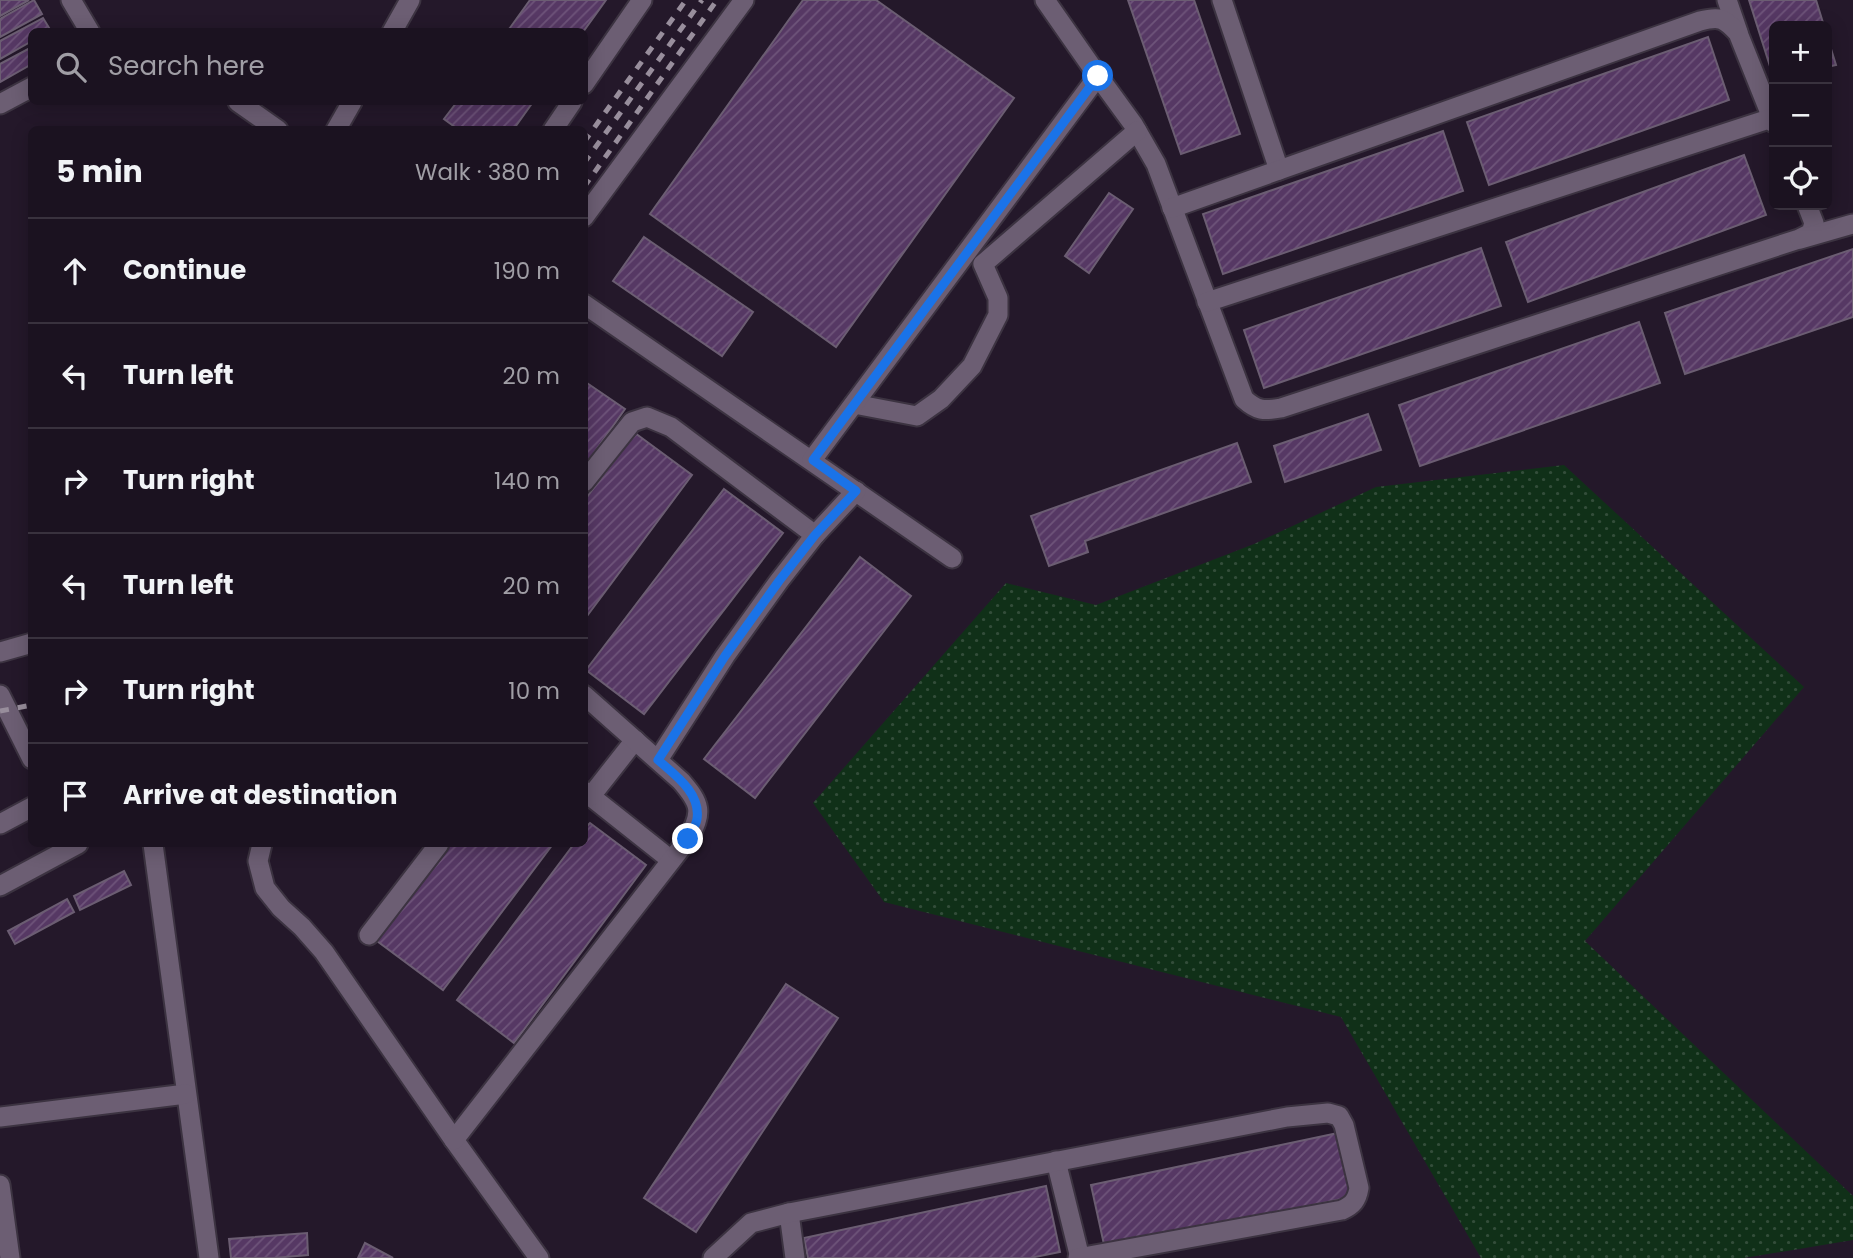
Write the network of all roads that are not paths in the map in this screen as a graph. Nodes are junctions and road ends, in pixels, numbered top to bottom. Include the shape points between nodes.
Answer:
1 (71, 0) edge
2 (410, 0) edge
3 (642, 0) edge
4 (744, 0) edge
5 (1045, 0) edge
6 (1222, 0) edge
7 (1727, 0) edge
8 (88, 28) edge
9 (394, 28) edge
10 (1738, 33) junction
11 (1098, 76) junction
12 (588, 78) edge
13 (28, 89) edge
14 (0, 104) edge
15 (242, 105) edge
16 (350, 105) edge
17 (570, 105) edge
18 (1769, 110) edge
19 (1769, 121) edge
20 (272, 126) edge
21 (338, 126) edge
22 (556, 126) edge
23 (1137, 131) junction
24 (1279, 170) junction
25 (1172, 208) junction
26 (1809, 210) edge
27 (588, 212) edge
28 (1853, 224) edge
29 (1800, 239) junction
30 (1207, 302) junction
31 (588, 307) edge
32 (854, 404) junction
33 (813, 460) junction
34 (588, 477) edge
35 (856, 491) junction
36 (815, 535) junction
37 (952, 558) dead end
38 (28, 644) edge
39 (0, 652) edge
40 (0, 695) edge
41 (588, 699) edge
42 (635, 740) junction
43 (28, 751) edge
44 (658, 760) junction
45 (588, 794) edge
46 (28, 809) edge
47 (0, 824) edge
48 (72, 847) edge
49 (153, 847) edge
50 (261, 847) edge
51 (437, 847) edge
52 (671, 860) junction
53 (0, 886) edge
54 (369, 935) dead end
55 (187, 1094) junction
56 (0, 1116) edge
57 (454, 1140) junction
58 (1056, 1161) junction
59 (0, 1185) edge
60 (789, 1213) junction
61 (3, 1236) edge
62 (10, 1258) edge
63 (209, 1258) edge
64 (539, 1258) edge
65 (713, 1258) edge
66 (795, 1258) edge
67 (1079, 1258) edge

1 - 8 street
2 - 9 street
3 - 12 street
4 - 27 street
5 - 11 street
6 - 24 street
7 - 10 street
10 - 18 street
10 - 24 street via 1717,17 1700,21
11 - 23 street
11 - 32 street
13 - 14 street
15 - 20 street
16 - 21 street
17 - 22 street
19 - 30 street
23 - 25 street via 1156,164
23 - 32 street via 983,264 998,298 998,315 972,366 941,400 916,416
24 - 25 street
25 - 30 street
26 - 29 street via 1814,223 1811,233
28 - 29 street
29 - 30 street via 1264,410 1244,399
31 - 33 street
32 - 33 street
33 - 35 street
34 - 36 street via 632,422 647,417 671,427
35 - 36 street
35 - 37 street
36 - 44 street via 725,656
38 - 39 street
40 - 43 street
41 - 42 street
42 - 44 street
42 - 45 street
44 - 52 street via 681,781 698,806 697,822
45 - 52 street
46 - 47 street
48 - 53 street
49 - 55 street
50 - 57 street via 258,861 265,888 324,952
51 - 54 street
52 - 57 street
55 - 56 street
55 - 63 street
57 - 64 street
58 - 60 street
58 - 67 street
58 - 67 street via 1328,1113 1339,1116 1348,1135 1359,1188 1351,1206
59 - 61 street
60 - 65 street via 751,1223
60 - 66 street
61 - 62 street

